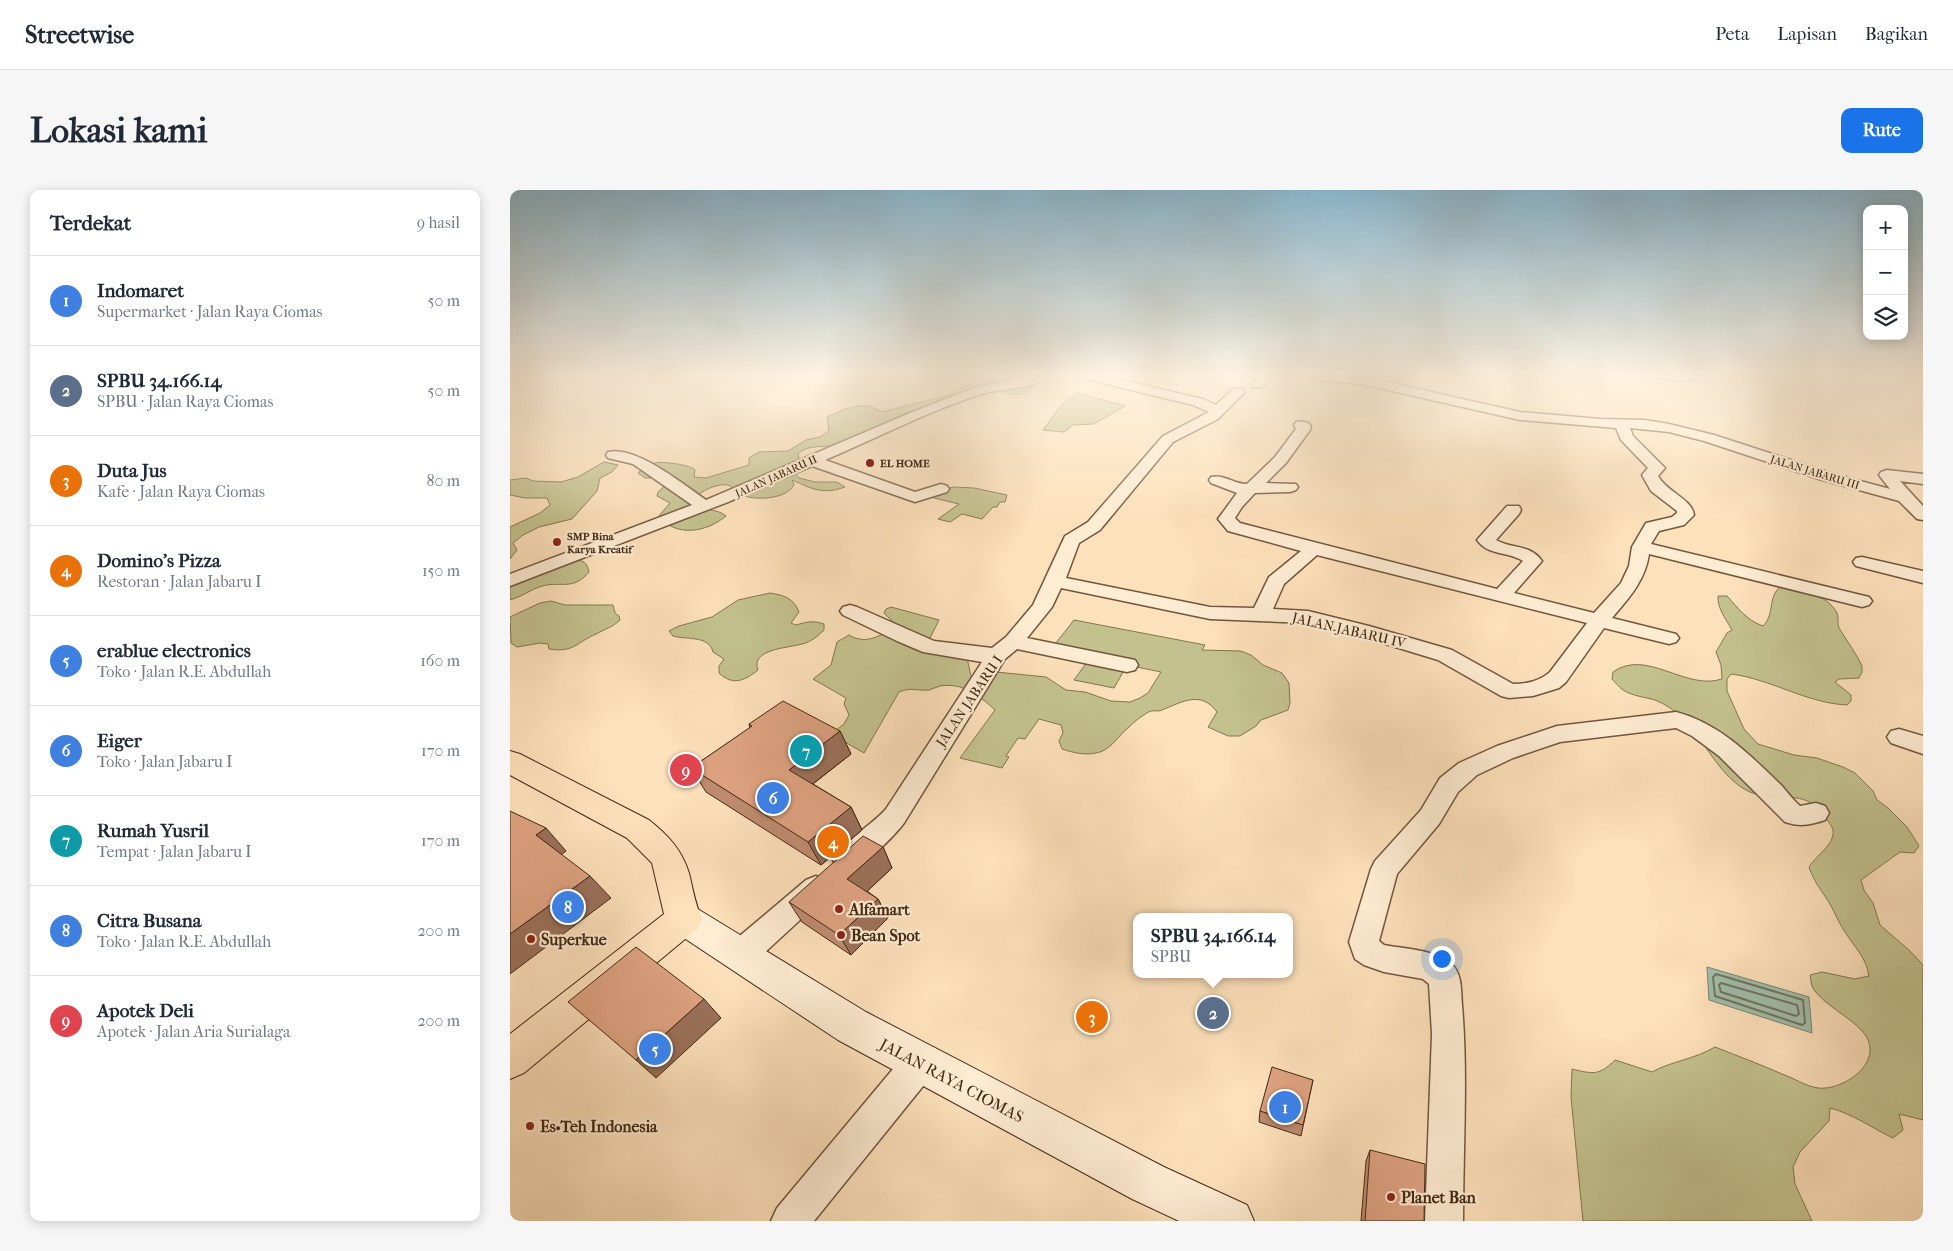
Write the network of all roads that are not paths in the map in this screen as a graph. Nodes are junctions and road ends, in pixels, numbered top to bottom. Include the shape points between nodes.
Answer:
1 (896, 424) edge
2 (1197, 424) edge
3 (1622, 424) edge
4 (1639, 424) edge
5 (1301, 425) dead end
6 (613, 455) dead end
7 (810, 460) junction
8 (1923, 479) edge
9 (1217, 480) dead end
10 (1290, 487) dead end
11 (942, 489) dead end
12 (1250, 489) junction
13 (1904, 498) junction
14 (704, 506) junction
15 (1513, 510) dead end
16 (1923, 515) edge
17 (1641, 547) junction
18 (1314, 549) junction
19 (1862, 562) dead end
20 (1923, 577) edge
21 (510, 580) edge
22 (1055, 581) junction
23 (1501, 596) junction
24 (1862, 601) dead end
25 (850, 611) dead end
26 (1261, 614) junction
27 (1600, 619) junction
28 (1669, 638) dead end
29 (1006, 648) junction
30 (1126, 665) dead end
31 (1899, 737) dead end
32 (1923, 745) edge
33 (510, 762) edge
34 (1816, 813) dead end
35 (684, 920) junction
36 (740, 955) junction
37 (510, 1059) edge
38 (920, 1064) junction
39 (790, 1221) edge
40 (1231, 1221) edge
41 (1444, 1221) edge

1 - 7 street, JALAN JABARU II
2 - 22 street, JALAN JABARU I via 1168,439 1098,522 1071,540
3 - 17 street via 1626,437 1657,468 1650,475 1653,484 1687,512 1684,519 1652,527
4 - 13 street, JALAN JABARU III via 1682,431
5 - 12 street via 1303,430 1282,458
6 - 14 street via 638,461
7 - 11 street via 915,497
7 - 14 street, JALAN JABARU II
8 - 13 street via 1887,475
9 - 12 street via 1233,488
10 - 12 street
12 - 18 street via 1228,515 1228,522 1244,530
13 - 16 street
14 - 21 street, JALAN JABARU II
15 - 23 street via 1486,540 1493,546 1528,556 1533,561
17 - 24 street
17 - 27 street via 1634,576
18 - 23 street
18 - 26 street via 1276,582
19 - 20 street
22 - 26 street, JALAN JABARU IV via 1232,616
22 - 29 street, JALAN JABARU I via 1042,607
23 - 27 street
25 - 29 street via 930,646 986,656
26 - 27 street, JALAN JABARU IV via 1308,617 1418,646 1445,655 1509,691 1525,691 1558,677
27 - 28 street
29 - 30 street
29 - 36 street, JALAN JABARU I via 978,682 885,828
31 - 32 street
33 - 35 main road via 638,829 656,843 668,861 677,906
34 - 41 street via 1802,817 1790,812 1746,768 1701,730 1676,720 1557,734 1468,769 1449,785 1430,817 1385,868 1364,942 1366,950 1374,956 1427,967 1444,977 1448,1034
35 - 36 main road, JALAN RAYA CIOMAS
35 - 37 main road
36 - 38 main road, JALAN RAYA CIOMAS via 852,1026
38 - 39 street
38 - 40 main road, JALAN RAYA CIOMAS via 1148,1183

